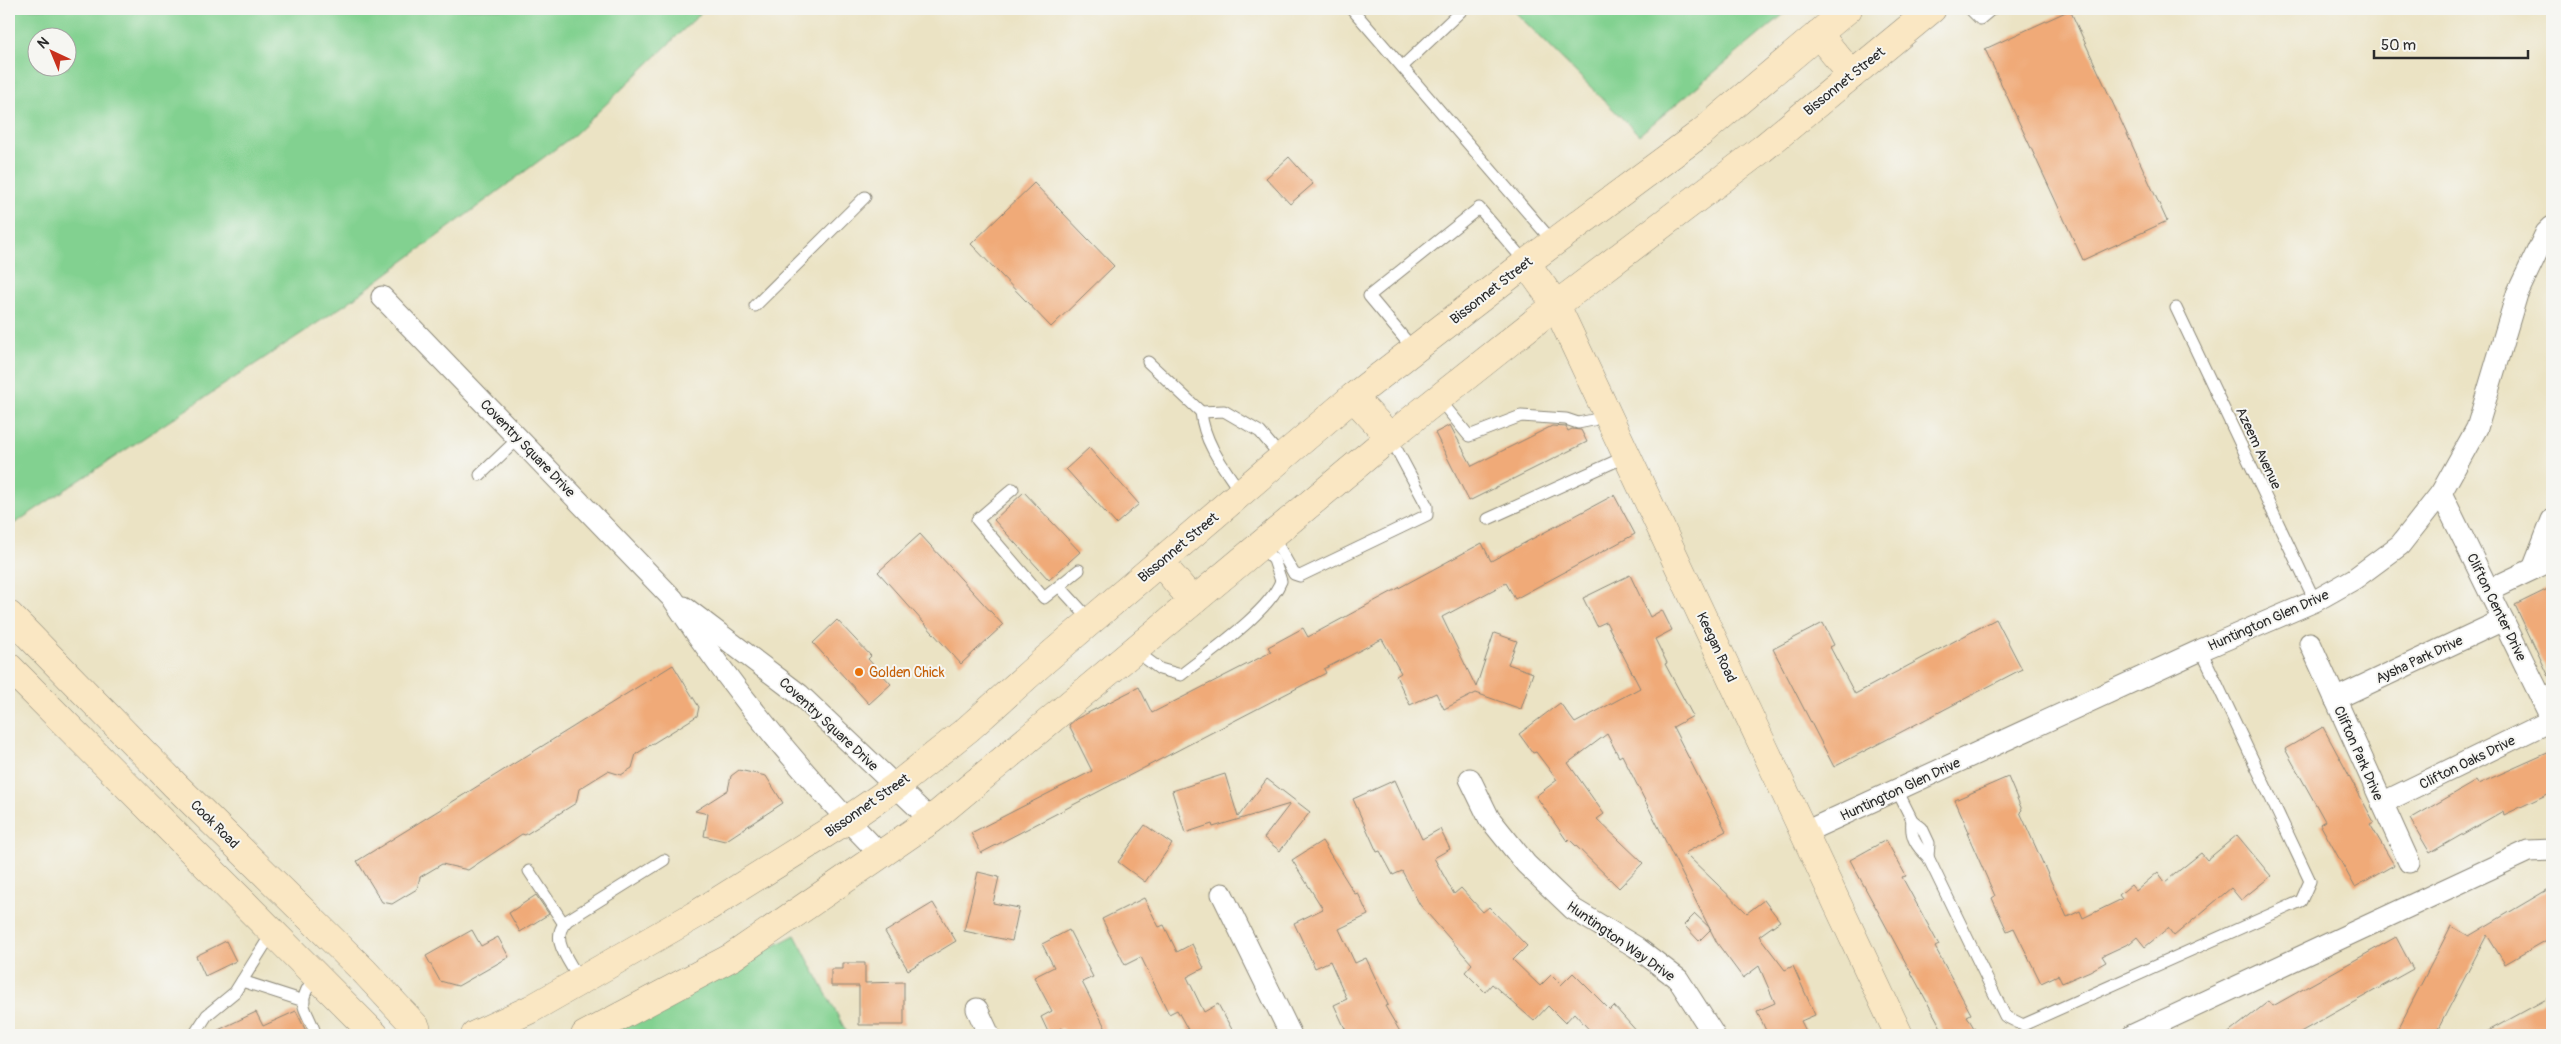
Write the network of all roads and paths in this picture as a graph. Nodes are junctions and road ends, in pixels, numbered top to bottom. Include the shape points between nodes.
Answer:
1 (1352, 9) edge
2 (1463, 9) edge
3 (1848, 9) edge
4 (1932, 9) edge
5 (1970, 9) edge
6 (1992, 9) edge
7 (1818, 34) junction
8 (1403, 66) junction
9 (1852, 75) junction
10 (865, 197) dead end
11 (2552, 227) edge
12 (1554, 243) junction
13 (1526, 263) junction
14 (382, 297) dead end
15 (1556, 305) junction
16 (755, 306) dead end
17 (2176, 308) dead end
18 (1414, 350) junction
19 (1148, 362) dead end
20 (1353, 397) junction
21 (1438, 398) junction
22 (1201, 412) junction
23 (1606, 412) junction
24 (1390, 437) junction
25 (519, 438) junction
26 (1627, 456) junction
27 (1282, 458) junction
28 (480, 475) dead end
29 (1013, 489) dead end
30 (1241, 493) junction
31 (2441, 493) junction
32 (1488, 519) dead end
33 (2552, 520) edge
34 (1266, 540) junction
35 (2552, 560) edge
36 (1160, 562) junction
37 (2533, 569) junction
38 (1079, 570) dead end
39 (1059, 586) junction
40 (2489, 590) junction
41 (673, 599) junction
42 (1193, 601) junction
43 (2315, 601) junction
44 (9, 616) edge
45 (2503, 620) junction
46 (1091, 621) junction
47 (2310, 643) dead end
48 (1134, 650) junction
49 (2201, 650) junction
50 (9, 667) edge
51 (2335, 699) junction
52 (2552, 720) edge
53 (1470, 779) dead end
54 (895, 787) junction
55 (1897, 790) junction
56 (2382, 803) junction
57 (847, 820) junction
58 (931, 820) junction
59 (1805, 832) junction
60 (2552, 850) edge
61 (882, 856) junction
62 (664, 860) dead end
63 (2409, 862) dead end
64 (529, 871) dead end
65 (1222, 894) dead end
66 (564, 924) junction
67 (272, 933) junction
68 (315, 976) junction
69 (242, 981) junction
70 (580, 981) junction
71 (304, 1002) junction
72 (977, 1009) dead end
73 (194, 1035) edge
74 (316, 1035) edge
75 (375, 1035) edge
76 (418, 1035) edge
77 (475, 1035) edge
78 (585, 1035) edge
79 (989, 1035) edge
80 (1291, 1035) edge
81 (1714, 1035) edge
82 (1899, 1035) edge
83 (2133, 1035) edge

1 - 8 lane
2 - 8 lane
3 - 7 main road, Bissonnet Street
4 - 9 main road, Bissonnet Street
5 - 6 lane via 1980,19
7 - 9 main road
7 - 12 main road, Bissonnet Street via 1701,133
8 - 12 lane
9 - 15 main road, Bissonnet Street via 1762,149
10 - 16 lane
11 - 31 street, Huntington Glen Drive via 2546,233 2517,294 2477,428
12 - 13 main road, Bissonnet Street
13 - 15 main road, Keegan Road
13 - 18 main road, Bissonnet Street
13 - 18 lane via 1479,208 1369,296
14 - 25 street, Coventry Square Drive
15 - 21 main road, Bissonnet Street
15 - 23 main road, Keegan Road
17 - 43 lane, Azeem Avenue
18 - 20 main road, Bissonnet Street
19 - 22 lane
20 - 24 main road
20 - 27 main road, Bissonnet Street
21 - 23 lane via 1470,436 1521,416 1566,419 1578,423 1593,420
21 - 24 main road, Bissonnet Street
22 - 27 lane via 1224,411 1260,432
22 - 30 lane via 1203,430
23 - 26 main road, Keegan Road
24 - 34 main road, Bissonnet Street
24 - 34 lane via 1427,506 1427,515 1300,576 1294,574
25 - 28 lane
25 - 41 street, Coventry Square Drive
26 - 32 lane
26 - 59 main road, Keegan Road
27 - 30 main road, Bissonnet Street
29 - 39 lane via 977,520 1044,598
30 - 36 main road, Bissonnet Street
31 - 40 street, Clifton Center Drive
31 - 43 street, Huntington Glen Drive via 2400,545 2354,579
33 - 37 street
34 - 42 main road, Bissonnet Street
34 - 48 lane via 1281,581 1277,592 1252,617 1181,675 1160,669
35 - 37 street
36 - 42 main road
36 - 46 main road, Bissonnet Street
37 - 40 street
38 - 39 lane
39 - 46 lane
40 - 45 street, Clifton Center Drive
41 - 54 street, Coventry Square Drive via 800,694
41 - 57 street, Coventry Square Drive via 706,650 758,719
42 - 48 main road, Bissonnet Street
43 - 49 street, Huntington Glen Drive
44 - 76 main road, Cook Road via 364,971 416,1027
45 - 51 street, Aysha Park Drive
45 - 52 street, Clifton Center Drive
46 - 54 main road, Bissonnet Street via 968,729
47 - 51 street, Clifton Park Drive
48 - 58 main road, Bissonnet Street
49 - 55 street, Huntington Glen Drive
49 - 55 lane via 2310,881 2301,901 2023,1025 2005,1016 1928,857 1929,843 1922,828 1912,820
50 - 67 main road
51 - 56 street, Clifton Park Drive
52 - 56 street, Clifton Oaks Drive
53 - 81 street, Huntington Way Drive via 1489,818 1526,864 1573,909 1636,947 1678,979
54 - 57 main road, Bissonnet Street
54 - 58 street, Coventry Square Drive
55 - 59 street, Huntington Glen Drive
56 - 63 street, Clifton Park Drive
57 - 61 street, Coventry Square Drive
57 - 70 main road, Bissonnet Street via 697,914
58 - 61 main road, Bissonnet Street
59 - 82 main road, Keegan Road
60 - 83 street via 2528,851
61 - 78 main road, Bissonnet Street via 732,957
62 - 66 lane
64 - 66 lane
65 - 80 street
66 - 70 lane via 558,939
67 - 68 main road
67 - 69 lane
68 - 71 lane via 304,993
68 - 75 main road
69 - 71 lane
69 - 73 lane via 235,992 207,1016
70 - 77 main road, Bissonnet Street
71 - 74 lane
72 - 79 street

